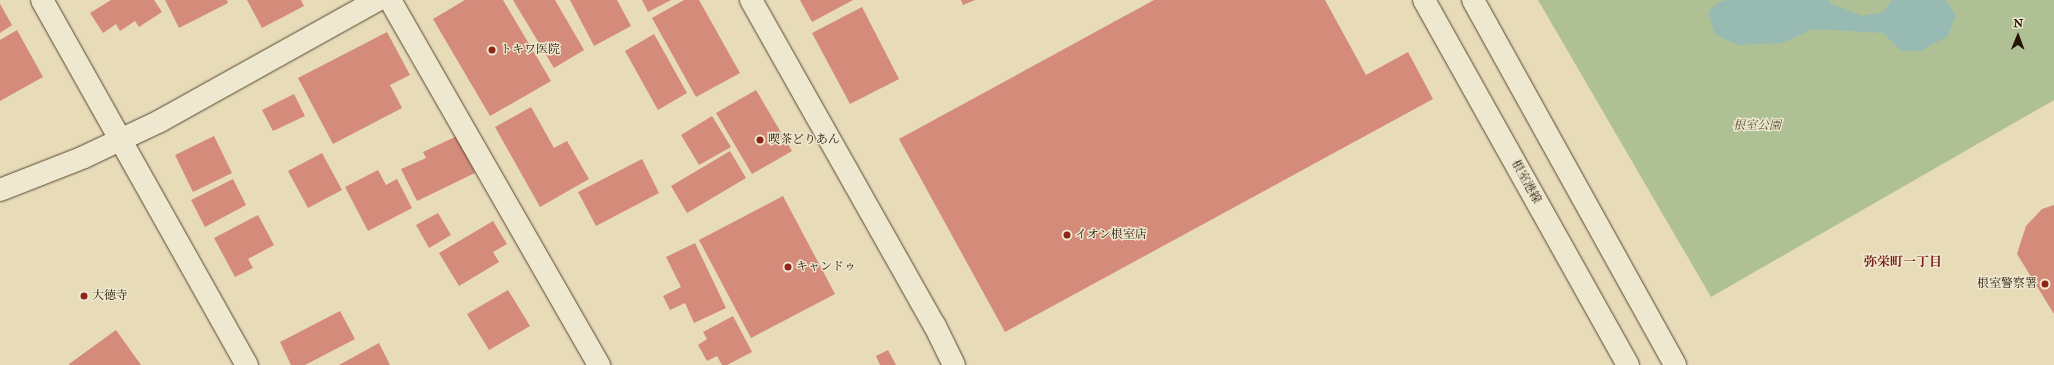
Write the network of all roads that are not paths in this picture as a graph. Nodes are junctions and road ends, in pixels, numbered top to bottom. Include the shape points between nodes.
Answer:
1 (42, 0) edge
2 (377, 0) edge
3 (390, 0) edge
4 (751, 0) edge
5 (1424, 0) edge
6 (1473, 0) edge
7 (120, 140) junction
8 (0, 190) edge
9 (247, 365) edge
10 (599, 365) edge
11 (954, 365) edge
12 (1628, 365) edge
13 (1675, 365) edge

1 - 7 street
2 - 7 street
3 - 10 street
4 - 11 street via 935,326
5 - 12 street, 根室港線
6 - 13 street
7 - 8 street
7 - 9 street

